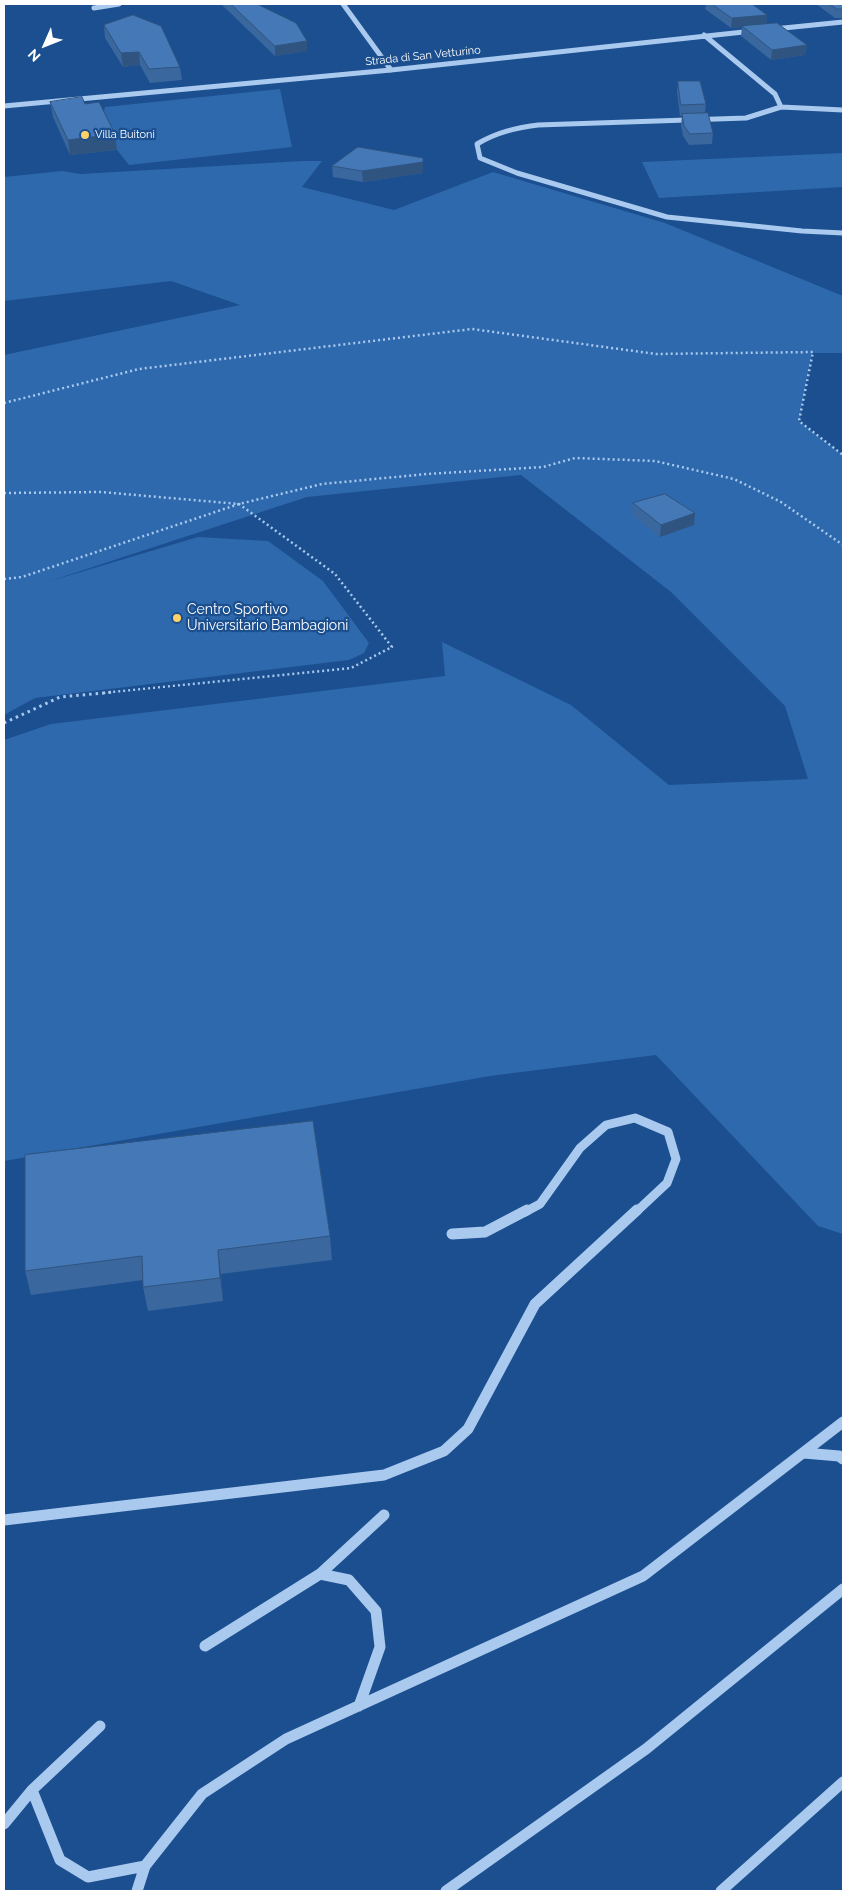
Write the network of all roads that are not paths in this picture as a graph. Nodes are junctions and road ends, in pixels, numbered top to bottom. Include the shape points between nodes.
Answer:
1 (119, 4) edge
2 (343, 4) edge
3 (94, 8) dead end
4 (843, 22) edge
5 (704, 35) junction
6 (391, 70) junction
7 (4, 106) edge
8 (781, 107) junction
9 (843, 110) edge
10 (843, 233) edge
11 (452, 1234) dead end
12 (843, 1422) edge
13 (804, 1453) junction
14 (843, 1459) edge
15 (384, 1515) dead end
16 (4, 1520) edge
17 (320, 1574) junction
18 (843, 1589) edge
19 (205, 1646) dead end
20 (359, 1706) junction
21 (100, 1726) dead end
22 (843, 1782) edge
23 (32, 1790) junction
24 (4, 1824) edge
25 (145, 1866) junction
26 (137, 1891) edge
27 (446, 1891) edge
28 (721, 1891) edge

1 - 3 street
2 - 6 street
4 - 5 street, Strada di San Vetturino
5 - 6 street, Strada di San Vetturino
5 - 8 street via 775,94
6 - 7 street, Strada di San Vetturino
8 - 9 street
8 - 10 street via 746,118 538,125 495,133 477,144 480,158 517,173 667,218
11 - 16 street via 485,1232 540,1204 580,1148 606,1125 635,1118 668,1132 676,1159 667,1183 535,1304 468,1428 444,1451 384,1475
12 - 13 lane
13 - 14 lane
13 - 20 lane via 642,1576
15 - 17 street
17 - 19 street
17 - 20 street via 350,1580 376,1611 380,1647
18 - 27 street via 646,1749
20 - 25 lane via 286,1739 202,1794
21 - 23 street
22 - 28 street
23 - 24 street
23 - 25 street via 60,1860 88,1877
25 - 26 lane

